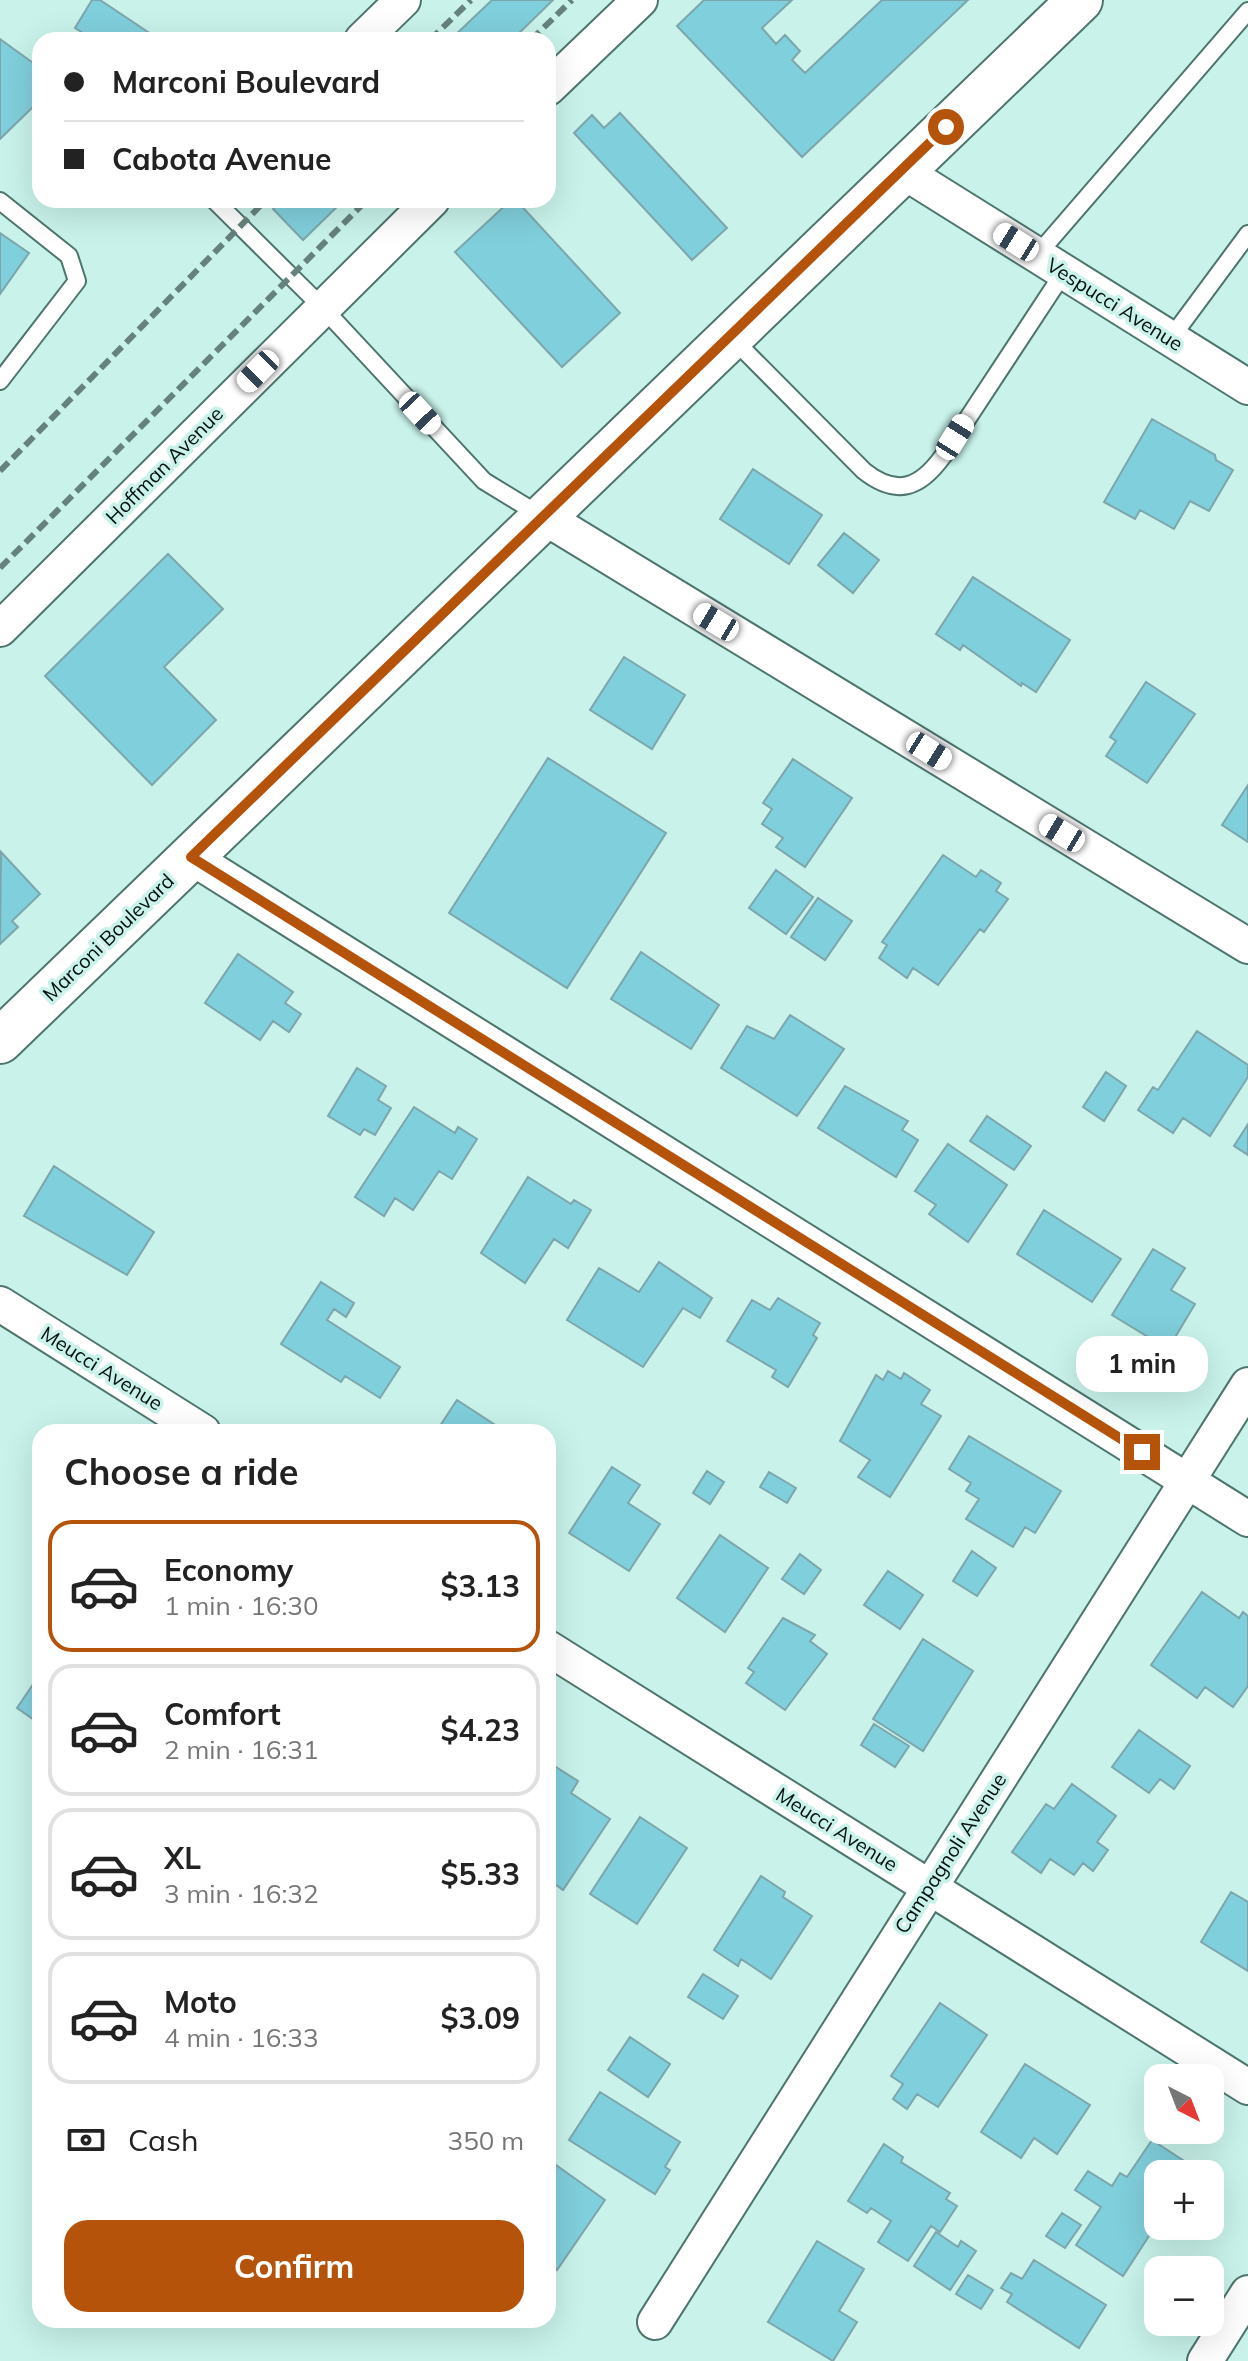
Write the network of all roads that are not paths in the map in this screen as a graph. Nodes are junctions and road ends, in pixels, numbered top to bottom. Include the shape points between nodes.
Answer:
1 (403, 0) edge
2 (640, 0) edge
3 (1080, 0) edge
4 (1248, 11) edge
5 (370, 32) edge
6 (556, 80) edge
7 (901, 170) junction
8 (0, 201) edge
9 (222, 208) edge
10 (424, 208) edge
11 (1248, 234) edge
12 (1050, 263) junction
13 (322, 307) junction
14 (730, 336) junction
15 (1171, 338) junction
16 (0, 381) edge
17 (1248, 387) edge
18 (544, 517) junction
19 (0, 629) edge
20 (191, 857) junction
21 (1248, 946) edge
22 (0, 1041) edge
23 (0, 1304) edge
24 (1248, 1385) edge
25 (190, 1424) edge
26 (1189, 1481) junction
27 (1248, 1519) edge
28 (556, 1653) edge
29 (928, 1886) junction
30 (1248, 2087) edge
31 (1248, 2293) edge
32 (655, 2322) dead end
33 (1205, 2361) edge

1 - 5 street
2 - 6 street
3 - 7 street, Marconi Boulevard
4 - 12 lane
7 - 12 street, Vespucci Avenue
7 - 14 street, Marconi Boulevard
8 - 16 lane via 69,256 77,281
9 - 13 lane
10 - 13 street, Hoffman Avenue
11 - 15 lane
12 - 14 lane via 943,456 930,475 914,484 894,487 864,471
12 - 15 street, Vespucci Avenue
13 - 18 lane via 484,481
13 - 19 street, Hoffman Avenue
14 - 18 street, Marconi Boulevard
15 - 17 street, Vespucci Avenue
18 - 20 street, Marconi Boulevard
18 - 21 street
20 - 22 street, Marconi Boulevard
20 - 26 street
23 - 25 street, Meucci Avenue
24 - 26 street, Campagnoli Avenue
26 - 27 street
26 - 29 street, Campagnoli Avenue
28 - 29 street, Meucci Avenue
29 - 30 street, Meucci Avenue
29 - 32 street, Campagnoli Avenue
31 - 33 street

